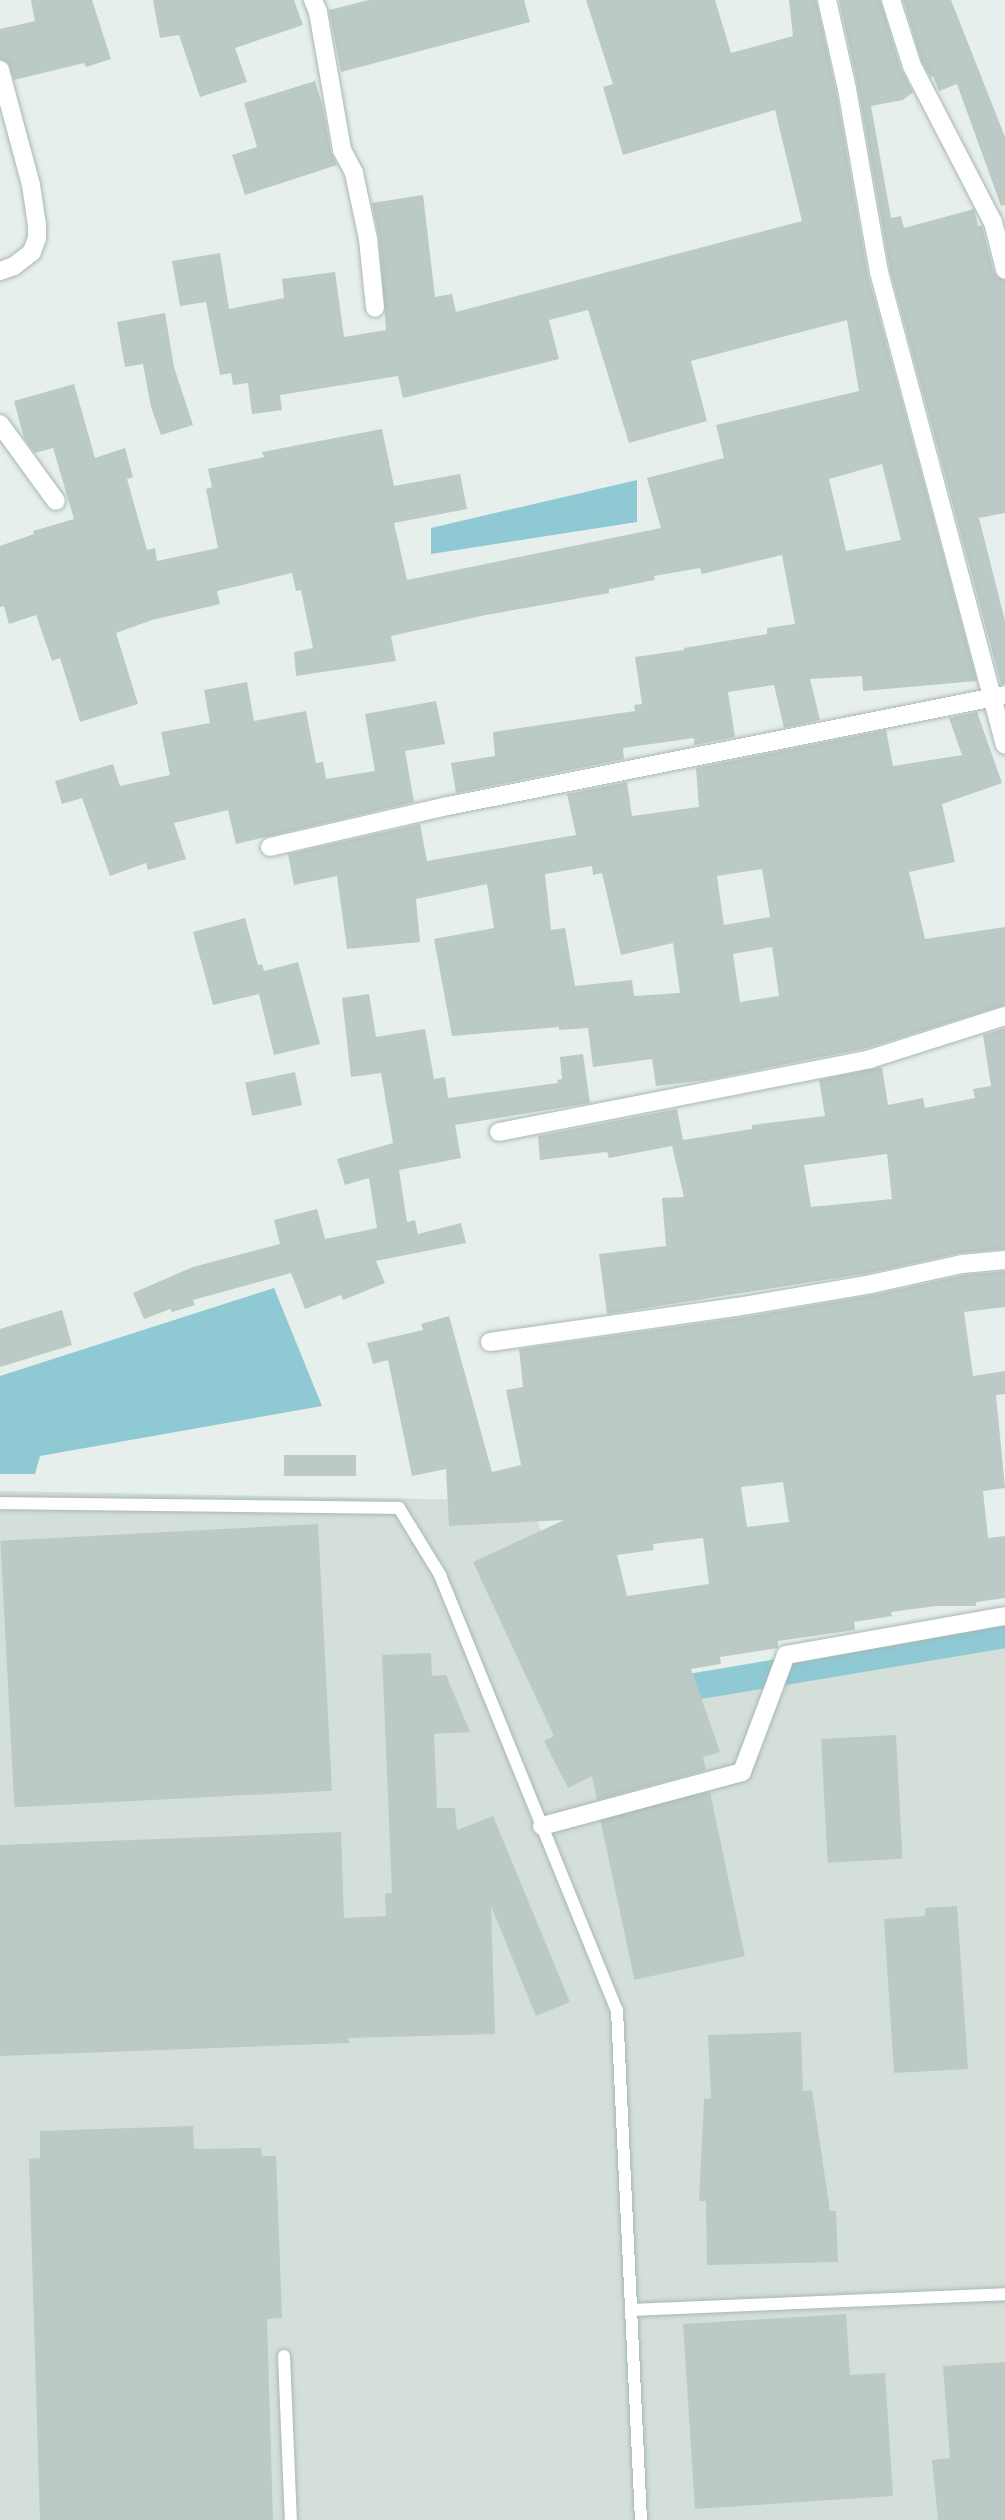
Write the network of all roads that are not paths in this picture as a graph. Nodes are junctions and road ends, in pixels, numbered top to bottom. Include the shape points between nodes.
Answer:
1 (313, 0) edge
2 (827, 0) edge
3 (891, 0) edge
4 (0, 70) edge
5 (1005, 269) edge
6 (0, 271) edge
7 (375, 308) dead end
8 (0, 423) edge
9 (56, 501) dead end
10 (999, 696) edge
11 (1005, 744) edge
12 (270, 847) dead end
13 (1005, 1016) edge
14 (499, 1132) dead end
15 (1005, 1260) edge
16 (490, 1342) dead end
17 (0, 1503) edge
18 (1005, 1616) edge
19 (542, 1826) junction
20 (1005, 2294) edge
21 (631, 2310) junction
22 (284, 2356) dead end
23 (291, 2520) edge
24 (641, 2520) edge

1 - 7 street via 342,150 354,173 368,239
2 - 10 street via 879,272
3 - 5 street via 912,66 993,222
4 - 6 street via 31,185 37,238 32,252
8 - 9 street
10 - 11 street
10 - 12 street via 448,806
13 - 14 street via 870,1059
15 - 16 street via 962,1264 737,1307
17 - 19 lane via 399,1508 440,1575
18 - 19 street via 786,1655 742,1772
19 - 21 lane via 617,2010
20 - 21 lane
21 - 24 lane
22 - 23 lane

